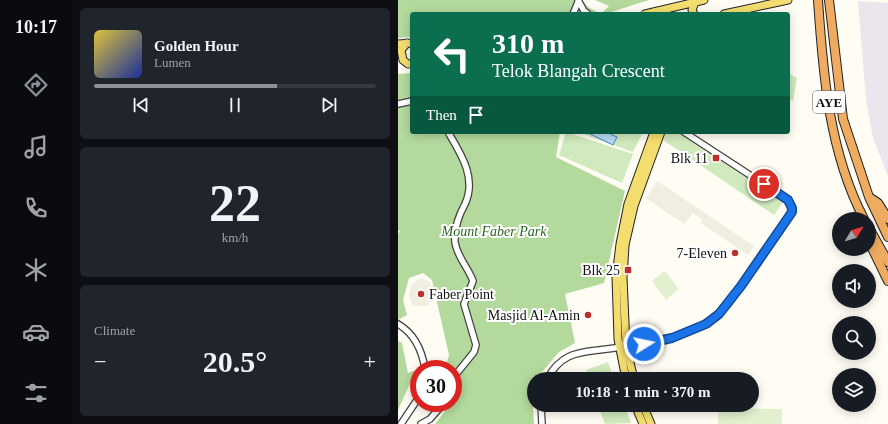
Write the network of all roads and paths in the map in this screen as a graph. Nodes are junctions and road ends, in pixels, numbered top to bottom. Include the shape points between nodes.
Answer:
1 (704, 0) edge
2 (785, 0) edge
3 (818, 0) edge
4 (829, 0) edge
5 (578, 1) edge
6 (695, 2) junction
7 (669, 11) edge
8 (574, 12) edge
9 (586, 12) edge
10 (661, 12) edge
11 (693, 12) edge
12 (733, 12) edge
13 (409, 43) edge
14 (398, 44) edge
15 (398, 64) edge
16 (410, 64) edge
17 (410, 101) edge
18 (398, 104) edge
19 (449, 134) edge
20 (653, 134) edge
21 (660, 134) edge
22 (687, 134) edge
23 (852, 193) junction
24 (869, 197) junction
25 (857, 212) edge
26 (861, 212) edge
27 (888, 219) edge
28 (888, 237) edge
29 (876, 241) edge
30 (876, 256) edge
31 (888, 262) edge
32 (888, 281) edge
33 (398, 324) edge
34 (626, 346) junction
35 (618, 348) junction
36 (423, 360) edge
37 (462, 367) edge
38 (551, 372) edge
39 (624, 372) edge
40 (632, 372) edge
41 (410, 412) edge
42 (436, 412) edge
43 (541, 412) edge
44 (638, 412) edge
45 (646, 412) edge
46 (404, 423) edge
47 (421, 424) edge
48 (542, 424) edge
49 (643, 424) edge
50 (651, 424) edge

1 - 6 main road
2 - 12 main road
3 - 23 highway, AYE via 831,123
4 - 24 highway, AYE via 843,119
5 - 8 street
5 - 9 street
6 - 7 main road
6 - 11 main road
7 - 10 main road
13 - 14 main road
13 - 16 main road via 401,50 403,60
15 - 16 main road
17 - 18 street
19 - 37 street via 465,163 469,177 468,194 460,212 455,240 457,253 473,281 464,304 476,345 474,352
20 - 35 main road via 628,204 620,244 616,277
21 - 34 main road via 634,206 625,246 622,278
22 - 34 street via 788,200 792,212 719,314 706,324 672,338
23 - 25 highway
23 - 26 highway, AYE
24 - 27 highway via 878,203
24 - 28 highway, AYE
29 - 31 highway
30 - 32 highway
33 - 36 street via 414,338
34 - 35 street
34 - 40 main road
35 - 38 street via 578,353 568,357
35 - 39 main road
41 - 46 street
42 - 47 street
43 - 48 street
44 - 49 main road
45 - 50 main road

